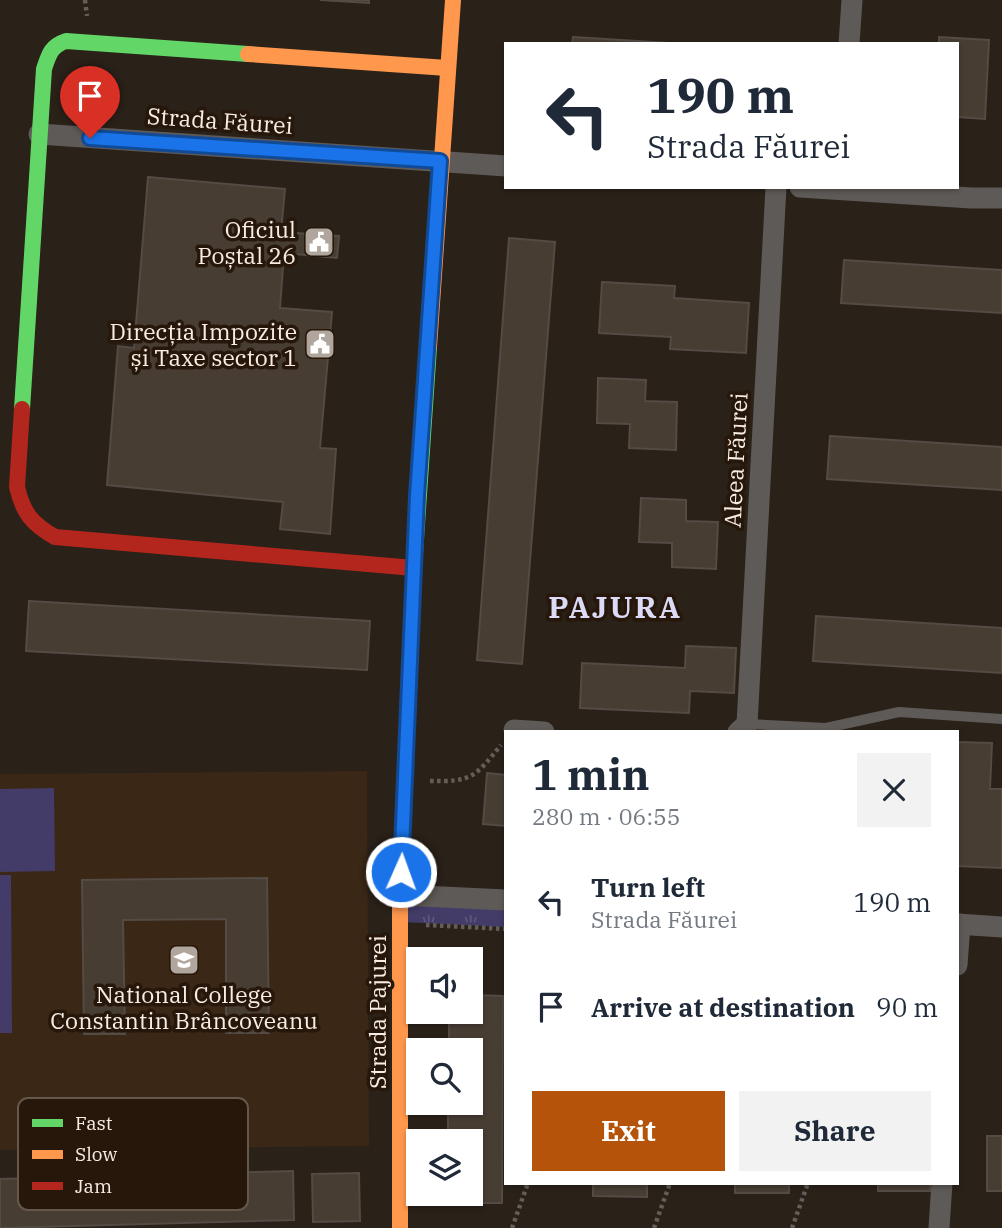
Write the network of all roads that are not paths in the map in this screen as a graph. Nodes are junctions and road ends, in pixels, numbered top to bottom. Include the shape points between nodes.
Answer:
1 (453, 0) edge
2 (852, 0) edge
3 (849, 42) edge
4 (447, 68) junction
5 (39, 134) junction
6 (440, 161) junction
7 (504, 166) edge
8 (776, 189) edge
9 (854, 189) edge
10 (1002, 198) edge
11 (414, 568) junction
12 (1002, 719) edge
13 (862, 720) junction
14 (743, 728) edge
15 (869, 730) edge
16 (400, 895) junction
17 (504, 900) edge
18 (959, 924) edge
19 (1002, 927) edge
20 (942, 1185) edge
21 (400, 1228) edge
22 (939, 1228) edge

1 - 4 street, Strada Pajurei
2 - 3 street
4 - 5 street via 66,41 55,45 44,69
4 - 6 street, Strada Pajurei
5 - 6 street, Strada Făurei
5 - 11 street via 17,487 22,510 36,527 55,537
6 - 7 street, Strada Făurei
6 - 11 street, Strada Pajurei
8 - 14 street, Aleea Făurei
9 - 10 street
11 - 16 street, Strada Pajurei
12 - 13 lane via 899,712
13 - 14 lane via 826,728
13 - 15 lane
16 - 17 street
16 - 21 street, Strada Pajurei
18 - 19 street
20 - 22 street

